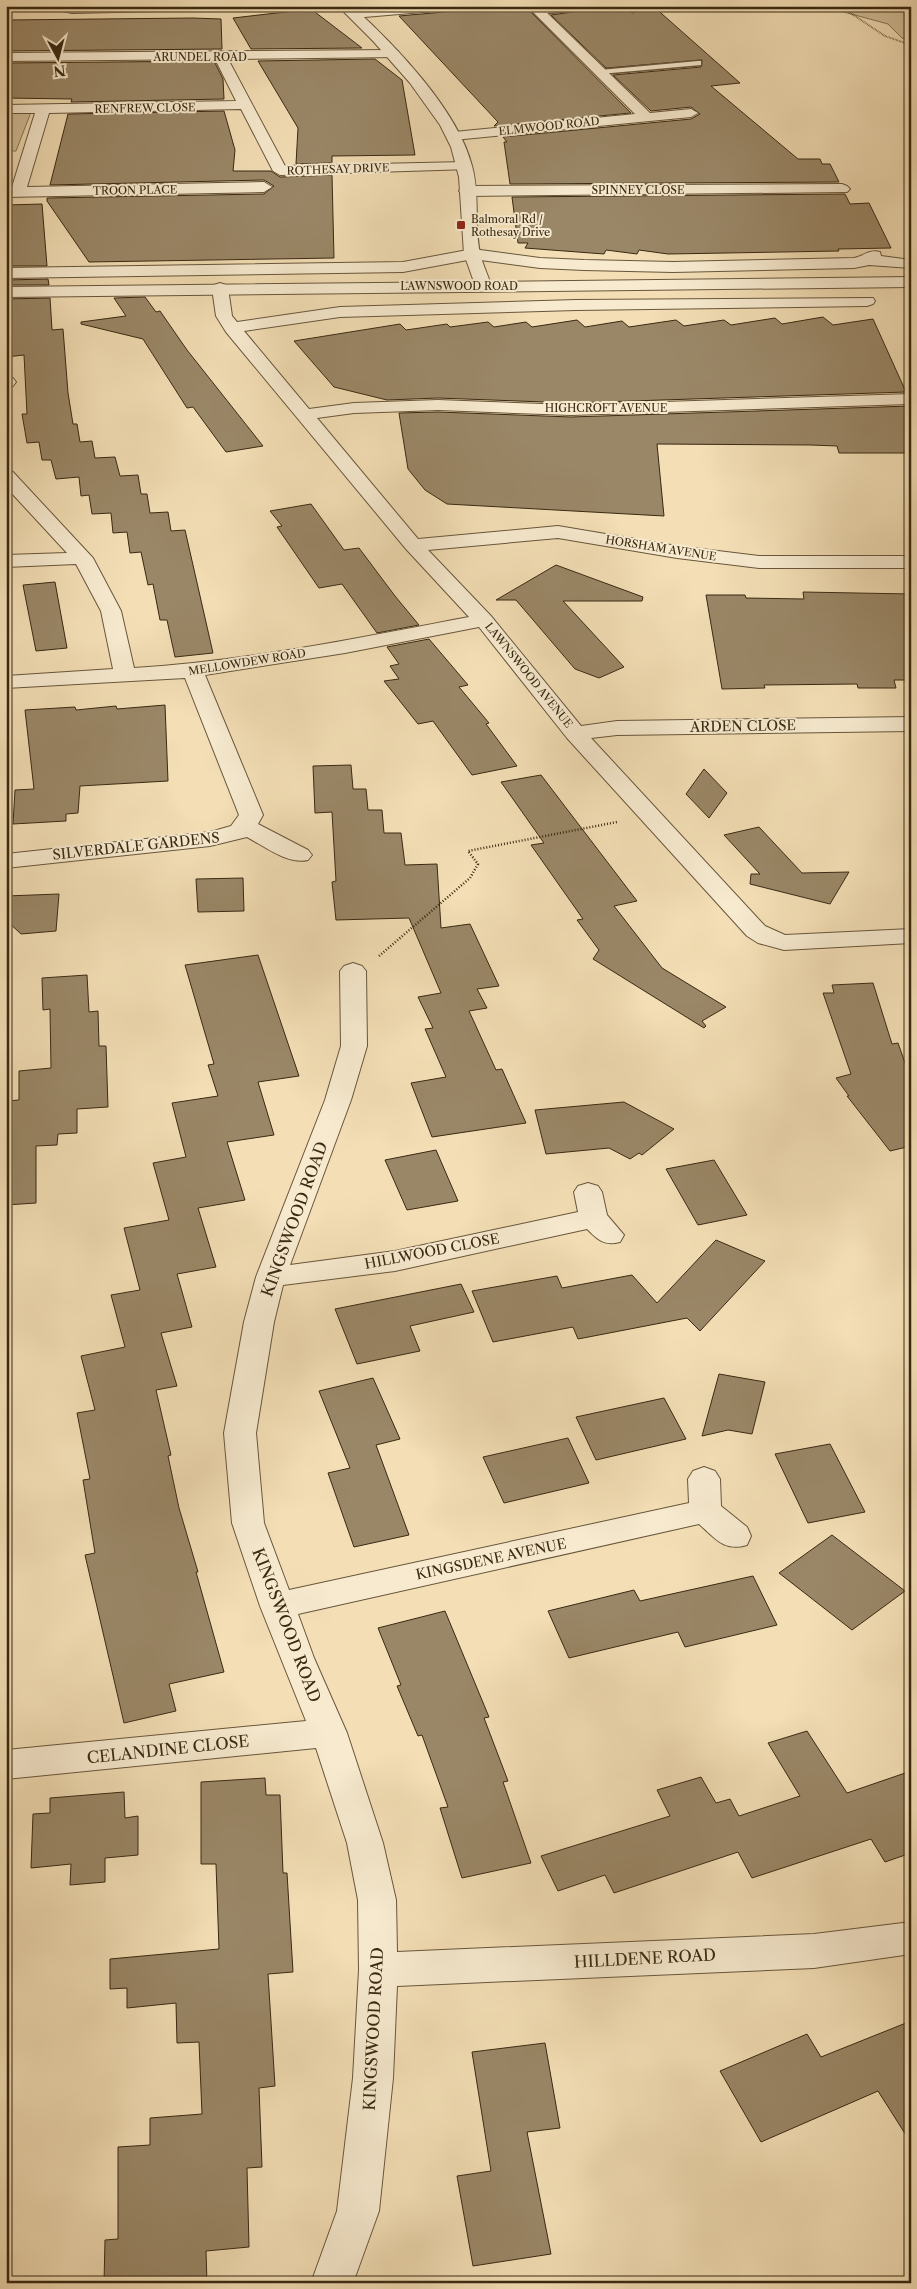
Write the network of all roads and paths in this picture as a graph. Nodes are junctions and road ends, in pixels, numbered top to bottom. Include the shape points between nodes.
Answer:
1 (56, 6) edge
2 (204, 6) edge
3 (446, 6) edge
4 (610, 6) edge
5 (840, 6) edge
6 (536, 9) edge
7 (349, 10) edge
8 (911, 45) edge
9 (393, 54) junction
10 (6, 57) edge
11 (220, 57) junction
12 (698, 63) dead end
13 (600, 72) junction
14 (247, 105) junction
15 (6, 109) edge
16 (43, 109) junction
17 (691, 112) dead end
18 (645, 116) junction
19 (454, 136) junction
20 (465, 166) junction
21 (280, 171) junction
22 (264, 187) junction
23 (842, 189) dead end
24 (467, 191) junction
25 (12, 192) edge
26 (265, 205) dead end
27 (472, 254) junction
28 (907, 264) dead end
29 (6, 273) edge
30 (911, 282) edge
31 (484, 286) junction
32 (220, 288) junction
33 (6, 292) edge
34 (867, 301) dead end
35 (232, 328) junction
36 (909, 397) edge
37 (303, 415) junction
38 (6, 476) edge
39 (413, 545) junction
40 (83, 558) junction
41 (908, 558) edge
42 (6, 561) edge
43 (484, 620) junction
44 (193, 672) junction
45 (124, 676) junction
46 (6, 682) edge
47 (911, 724) edge
48 (575, 733) junction
49 (649, 816) junction
50 (246, 827) junction
51 (300, 855) dead end
52 (6, 861) edge
53 (908, 941) edge
54 (353, 971) joint
55 (597, 1215) dead end
56 (271, 1277) junction
57 (704, 1479) dead end
58 (705, 1511) junction
59 (734, 1536) dead end
60 (277, 1606) junction
61 (329, 1732) junction
62 (6, 1765) edge
63 (911, 1938) edge
64 (378, 1970) junction
65 (332, 2283) edge

1 - 2 street via 72,9
3 - 7 street
4 - 6 lane
5 - 8 path via 885,36
6 - 13 street
7 - 9 street
9 - 11 street, ARUNDEL ROAD
9 - 19 street
10 - 11 street, ARUNDEL ROAD
11 - 14 street, ROTHESAY DRIVE
12 - 13 lane
13 - 18 street
14 - 16 street, RENFREW CLOSE
14 - 21 street, ROTHESAY DRIVE
15 - 16 street, RENFREW CLOSE
16 - 25 street
17 - 18 street, ELMWOOD ROAD
18 - 19 street, ELMWOOD ROAD
19 - 20 street
20 - 21 street, ROTHESAY DRIVE
20 - 24 street
21 - 22 street via 271,174
22 - 25 street, TROON PLACE
22 - 26 street
23 - 24 street, SPINNEY CLOSE via 808,184
24 - 27 street
27 - 28 street via 540,263 653,266 854,263 871,258
27 - 29 street via 403,267
27 - 31 street
30 - 31 street, LAWNSWOOD ROAD
31 - 32 street, LAWNSWOOD ROAD
32 - 33 street, LAWNSWOOD ROAD
32 - 35 street, LAWNSWOOD AVENUE via 224,316
34 - 35 street via 340,312
35 - 37 street, LAWNSWOOD AVENUE
36 - 37 street, HIGHCROFT AVENUE via 571,410 438,405 354,408
37 - 39 street, LAWNSWOOD AVENUE
38 - 40 street
39 - 41 street, HORSHAM AVENUE via 558,532 759,562
39 - 43 street, LAWNSWOOD AVENUE
40 - 42 street
40 - 45 street via 111,611
43 - 44 street, MELLOWDEW ROAD
43 - 48 street, LAWNSWOOD AVENUE
44 - 45 street, MELLOWDEW ROAD
44 - 50 street via 251,815
45 - 46 street, MELLOWDEW ROAD
47 - 48 street, ARDEN CLOSE via 617,728
48 - 49 street, LAWNSWOOD AVENUE
49 - 53 street, LAWNSWOOD AVENUE via 756,931 767,938 784,943
49 - 54 path via 468,851 478,864 470,878 376,959
50 - 51 street
50 - 52 street, SILVERDALE GARDENS via 235,834 210,839
54 - 56 street, KINGSWOOD ROAD via 354,1046 338,1100
55 - 56 street, HILLWOOD CLOSE via 395,1261
56 - 60 street, KINGSWOOD ROAD via 259,1322 240,1432 248,1523
57 - 58 street
58 - 59 street
58 - 60 street, KINGSDENE AVENUE
60 - 61 street, KINGSWOOD ROAD
61 - 62 street, CELANDINE CLOSE
61 - 64 street, KINGSWOOD ROAD via 366,1843 377,1900
63 - 64 street, HILLDENE ROAD via 814,1951
64 - 65 street, KINGSWOOD ROAD via 373,2078 358,2211

